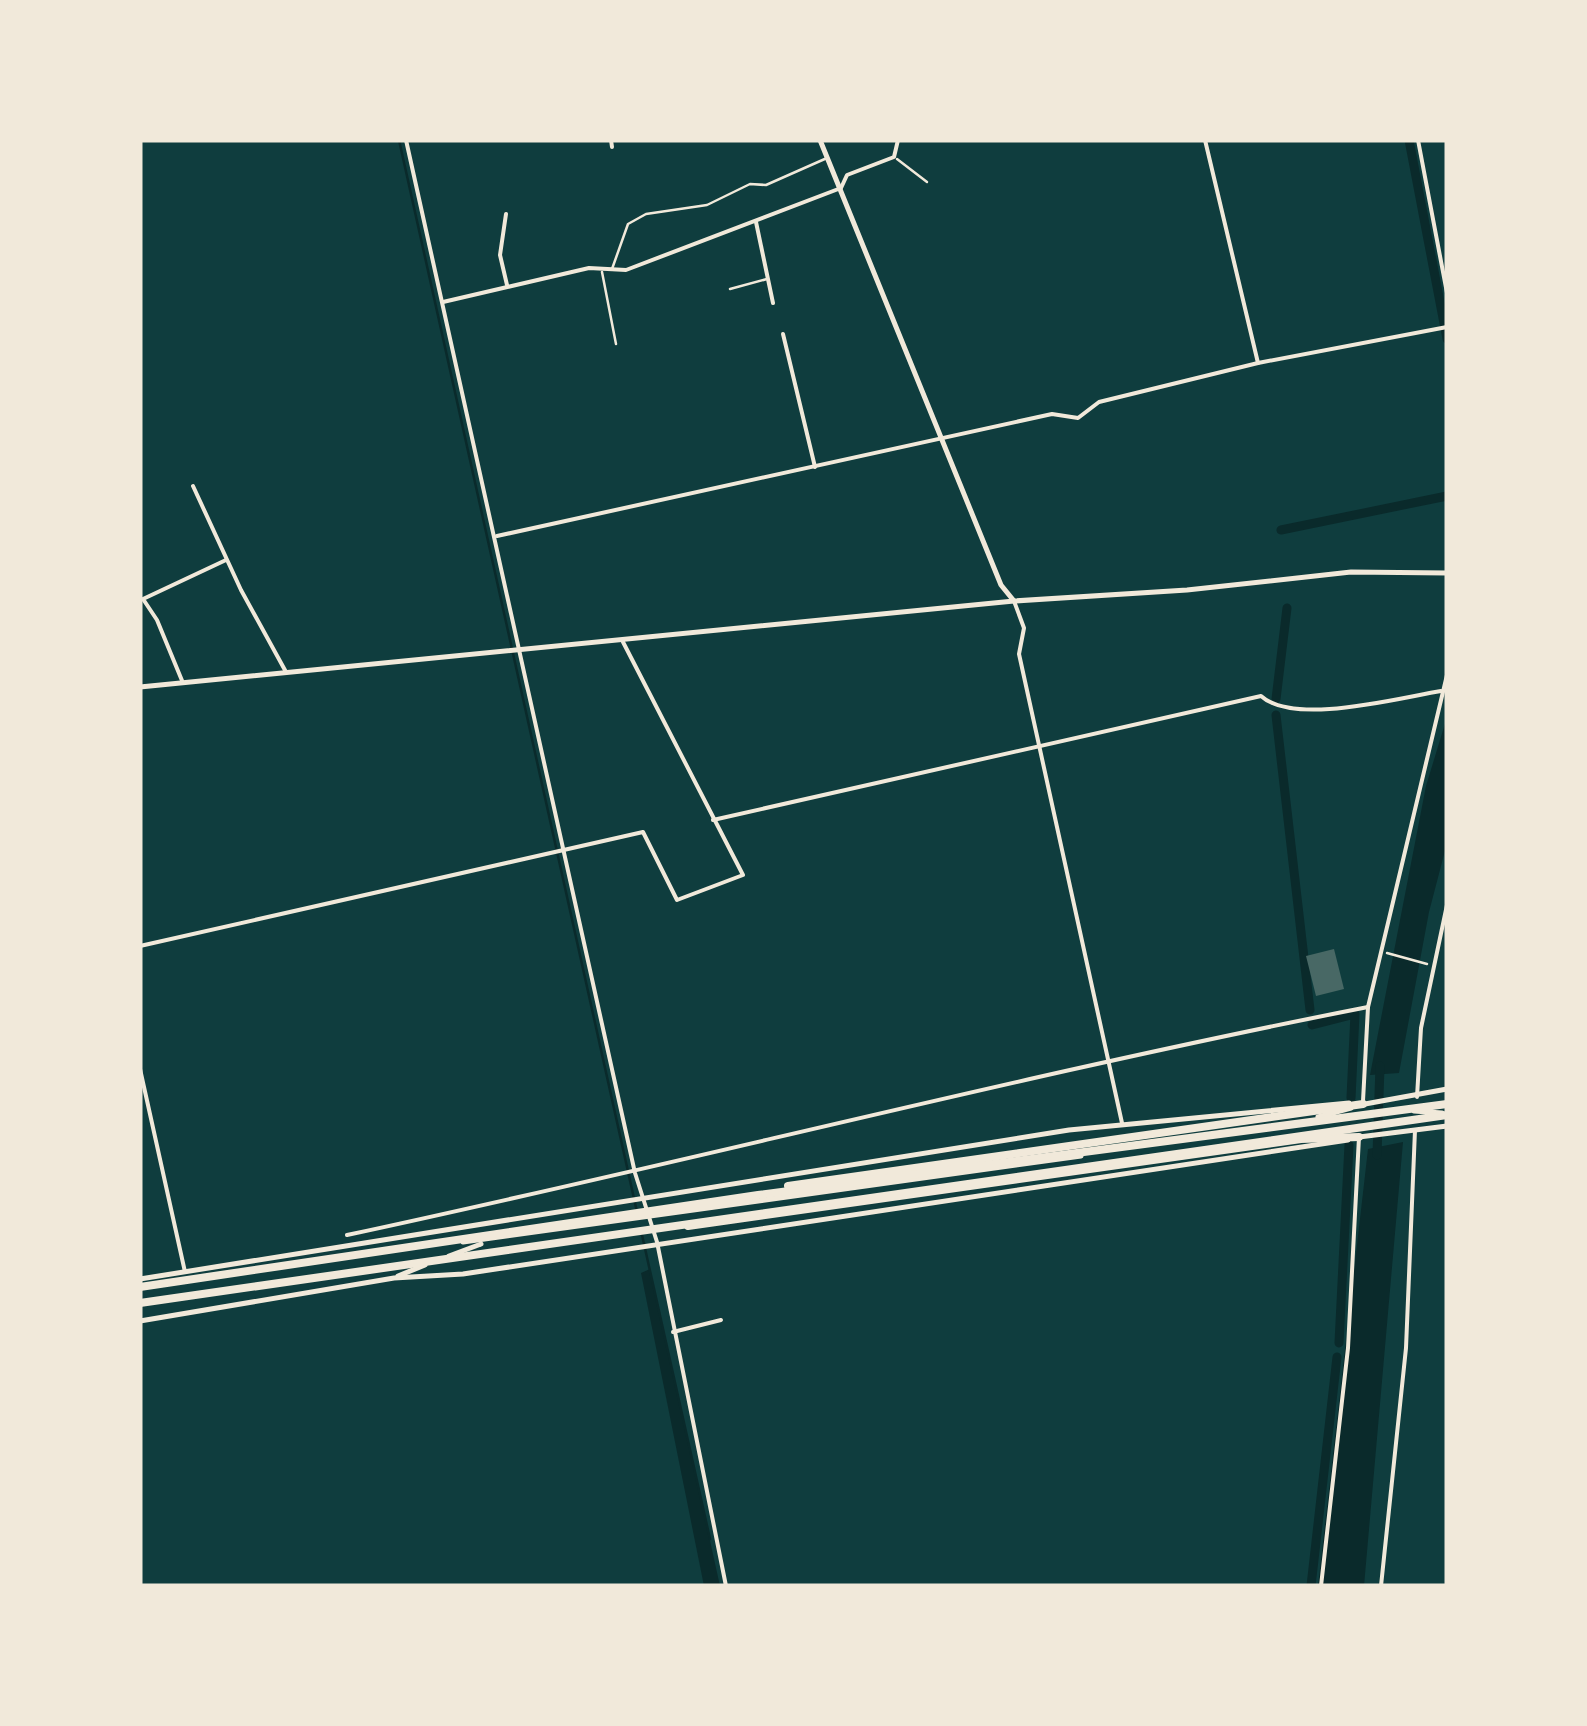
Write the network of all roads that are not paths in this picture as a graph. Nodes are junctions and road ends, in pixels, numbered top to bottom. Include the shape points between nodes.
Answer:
1 (406, 140) edge
2 (820, 140) edge
3 (898, 140) edge
4 (1205, 140) edge
5 (1418, 140) edge
6 (828, 157) junction
7 (894, 157) junction
8 (927, 182) dead end
9 (842, 188) junction
10 (506, 214) dead end
11 (756, 222) junction
12 (612, 269) junction
13 (602, 270) junction
14 (768, 279) junction
15 (507, 285) junction
16 (730, 289) dead end
17 (1447, 292) edge
18 (443, 302) junction
19 (773, 303) dead end
20 (1447, 326) edge
21 (784, 334) dead end
22 (616, 344) dead end
23 (1258, 363) junction
24 (940, 437) junction
25 (815, 467) junction
26 (193, 486) dead end
27 (497, 536) junction
28 (227, 560) junction
29 (1447, 572) edge
30 (141, 596) edge
31 (1014, 601) junction
32 (623, 642) junction
33 (522, 650) junction
34 (286, 672) junction
35 (1447, 676) edge
36 (183, 683) junction
37 (140, 687) edge
38 (1442, 692) junction
39 (1040, 746) junction
40 (713, 820) junction
41 (565, 851) junction
42 (1447, 905) edge
43 (140, 946) edge
44 (1368, 1006) junction
45 (1108, 1061) junction
46 (140, 1069) edge
47 (1447, 1089) edge
48 (1417, 1097) junction
49 (1363, 1104) junction
50 (1447, 1104) edge
51 (1447, 1114) edge
52 (1122, 1123) junction
53 (1280, 1125) junction
54 (1447, 1126) edge
55 (1416, 1130) junction
56 (1359, 1137) junction
57 (635, 1173) junction
58 (758, 1195) junction
59 (644, 1200) junction
60 (648, 1220) junction
61 (668, 1224) junction
62 (347, 1235) dead end
63 (390, 1241) junction
64 (484, 1242) junction
65 (657, 1242) junction
66 (184, 1272) junction
67 (394, 1278) junction
68 (140, 1279) edge
69 (140, 1287) edge
70 (140, 1303) edge
71 (140, 1320) edge
72 (721, 1320) dead end
73 (673, 1332) junction
74 (726, 1586) edge
75 (1321, 1586) edge
76 (1381, 1586) edge

1 - 18 street
2 - 6 street
3 - 7 street
4 - 23 street
5 - 17 street
6 - 9 street
6 - 12 lane via 707,205 646,214 628,224
7 - 8 lane
7 - 9 street via 847,176
9 - 11 street
9 - 24 street
10 - 15 street via 500,255
11 - 12 street via 626,270
11 - 14 street
12 - 13 street
13 - 15 street
13 - 22 lane
14 - 16 lane
14 - 19 street
15 - 18 street
18 - 27 street
20 - 23 street
21 - 25 street
23 - 24 street via 1099,402 1078,418 1052,414
24 - 25 street
24 - 31 street via 1001,585
25 - 27 street
26 - 28 street
27 - 33 street
28 - 30 street
28 - 34 street
29 - 31 street via 1351,572
30 - 36 street
31 - 32 street
31 - 39 street via 1024,628 1019,654
32 - 33 street
32 - 40 street
33 - 34 street
33 - 41 street
34 - 36 street
35 - 38 street
36 - 37 street
38 - 39 street via 1285,710 1261,696
38 - 44 street
39 - 40 street
39 - 45 street
40 - 41 street via 742,874 677,900 643,832
41 - 43 street
41 - 57 street
42 - 48 street via 1421,1028
44 - 45 street
44 - 49 street
45 - 52 street
45 - 57 street
46 - 66 street
47 - 48 street
48 - 49 street
49 - 52 street
49 - 53 street
49 - 58 highway via 808,1182
50 - 58 highway
51 - 53 street via 1398,1109
51 - 61 highway
52 - 59 street
53 - 60 street
54 - 55 street
55 - 56 street
55 - 76 street via 1406,1348
56 - 61 highway via 1302,1138 741,1221
56 - 65 street
56 - 75 street via 1348,1348
57 - 59 street
57 - 62 street
58 - 69 highway
59 - 60 street
59 - 63 street
60 - 64 street
60 - 65 street
61 - 70 highway
63 - 64 street
63 - 66 street
64 - 67 street
65 - 67 street via 463,1274
65 - 73 street
66 - 68 street
67 - 71 street
72 - 73 street
73 - 74 street

